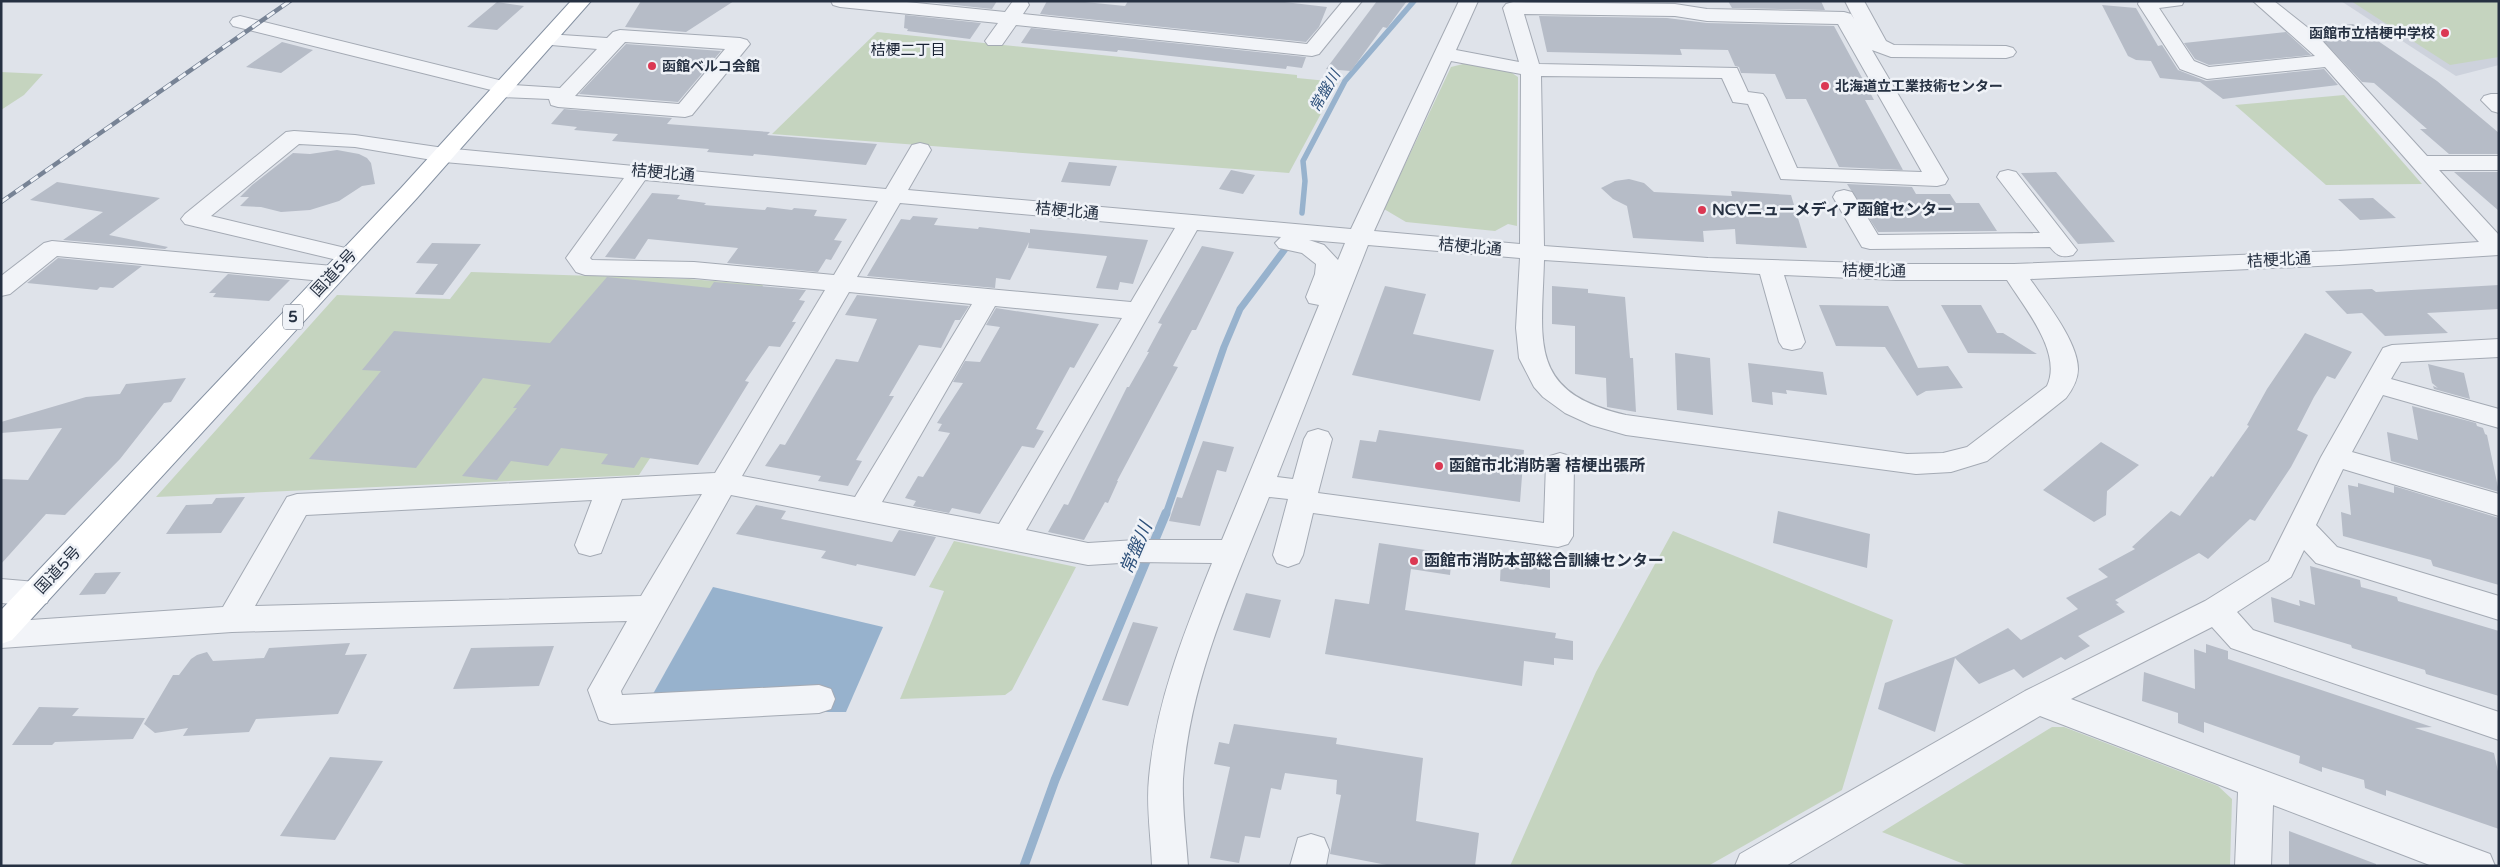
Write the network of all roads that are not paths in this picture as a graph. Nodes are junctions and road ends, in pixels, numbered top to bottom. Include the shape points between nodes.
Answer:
1 (582, 1) edge
2 (840, 1) edge
3 (1022, 1) edge
4 (1353, 1) edge
5 (1470, 1) edge
6 (1854, 1) edge
7 (2175, 1) edge
8 (2262, 1) edge
9 (1011, 18) junction
10 (240, 22) dead end
11 (547, 40) junction
12 (995, 41) dead end
13 (612, 44) junction
14 (2006, 52) dead end
15 (1444, 54) junction
16 (2330, 60) junction
17 (1530, 70) junction
18 (502, 89) junction
19 (565, 94) junction
20 (2499, 100) edge
21 (2499, 107) edge
22 (920, 150) dead end
23 (444, 154) junction
24 (2421, 163) junction
25 (2499, 163) edge
26 (640, 171) junction
27 (2008, 177) dead end
28 (893, 196) junction
29 (1844, 197) dead end
30 (1193, 230) junction
31 (1359, 237) junction
32 (2057, 240) junction
33 (2499, 248) edge
34 (1532, 252) junction
35 (350, 256) junction
36 (1770, 268) junction
37 (2079, 270) junction
38 (2014, 272) junction
39 (333, 274) junction
40 (842, 282) junction
41 (1, 288) edge
42 (988, 297) junction
43 (1138, 311) junction
44 (1792, 342) dead end
45 (2499, 348) edge
46 (2375, 384) junction
47 (2499, 419) edge
48 (1318, 439) dead end
49 (2335, 457) junction
50 (1560, 463) dead end
51 (722, 484) junction
52 (1259, 485) junction
53 (611, 489) junction
54 (1303, 496) junction
55 (2499, 506) edge
56 (863, 509) junction
57 (2300, 527) junction
58 (1008, 537) junction
59 (590, 545) dead end
60 (1222, 552) junction
61 (1288, 555) dead end
62 (1, 591) edge
63 (36, 594) junction
64 (650, 608) junction
65 (2499, 608) edge
66 (2216, 610) junction
67 (232, 619) junction
68 (1, 631) edge
69 (1, 634) edge
70 (819, 699) dead end
71 (2037, 701) junction
72 (2499, 726) edge
73 (2256, 784) junction
74 (1170, 866) edge
75 (1753, 866) edge
76 (2252, 866) edge
77 (2477, 866) edge

1 - 11 highway, 国道5号 / 5
2 - 9 street
3 - 9 street
4 - 9 street via 1312,50
5 - 15 street
6 - 14 street via 1878,45 1892,51
7 - 16 street via 2147,4 2187,66 2207,72
8 - 16 street via 2310,39
9 - 12 street
10 - 18 street
11 - 13 street
11 - 18 highway, 国道5号 / 5
13 - 19 street
13 - 19 street via 620,36 740,44 686,111 558,101
15 - 17 street
15 - 31 street
16 - 24 street
17 - 17 street via 1513,8 1675,10 1707,15 1844,18 1937,179 1789,174 1756,98 1740,98 1730,72
17 - 34 street
18 - 19 street
18 - 23 highway, 国道5号 / 5
20 - 21 street via 2491,100
22 - 28 street
23 - 26 street, 桔梗北通
23 - 35 highway, 国道5号 / 5
23 - 35 street, 桔梗北通 via 355,141 294,137 193,219
24 - 25 street
24 - 33 street
26 - 28 street, 桔梗北通
26 - 40 street via 578,258 585,267 694,270
27 - 32 street
28 - 30 street, 桔梗北通
28 - 40 street
29 - 32 street via 1870,242
30 - 31 street, 桔梗北通
30 - 43 street
30 - 60 street via 1306,245 1322,255 1328,264 1327,274
31 - 34 street, 桔梗北通
31 - 52 street
32 - 37 street
33 - 37 street, 桔梗北通
34 - 36 street, 桔梗北通
34 - 38 street via 1530,352 1546,382 1581,411 1626,425 1922,464 1948,463 1977,454 2057,392 2063,382 2065,366 2059,346
35 - 39 highway, 国道5号 / 5
36 - 38 street, 桔梗北通
36 - 44 street
37 - 38 street, 桔梗北通
39 - 41 street via 52,248
39 - 63 highway, 国道5号 / 5
40 - 42 street
40 - 51 street
42 - 43 street
42 - 56 street
43 - 58 street
45 - 46 street via 2392,354
46 - 47 street
46 - 49 street
48 - 54 street
49 - 55 street
49 - 57 street
50 - 54 street via 1558,536
51 - 53 street
51 - 56 street
51 - 64 street
52 - 54 street
52 - 60 street
53 - 59 street
53 - 67 street via 297,505
54 - 61 street
56 - 58 street
57 - 65 street via 2327,555
57 - 66 street via 2280,569
58 - 60 street via 1088,554
60 - 74 street via 1174,717 1166,780
62 - 63 street
63 - 68 highway, 国道5号 / 5
64 - 67 street
64 - 70 street via 604,690 611,710
66 - 71 street
66 - 72 street via 2242,639
67 - 69 street
71 - 73 street
71 - 75 street
73 - 76 street
73 - 77 street

